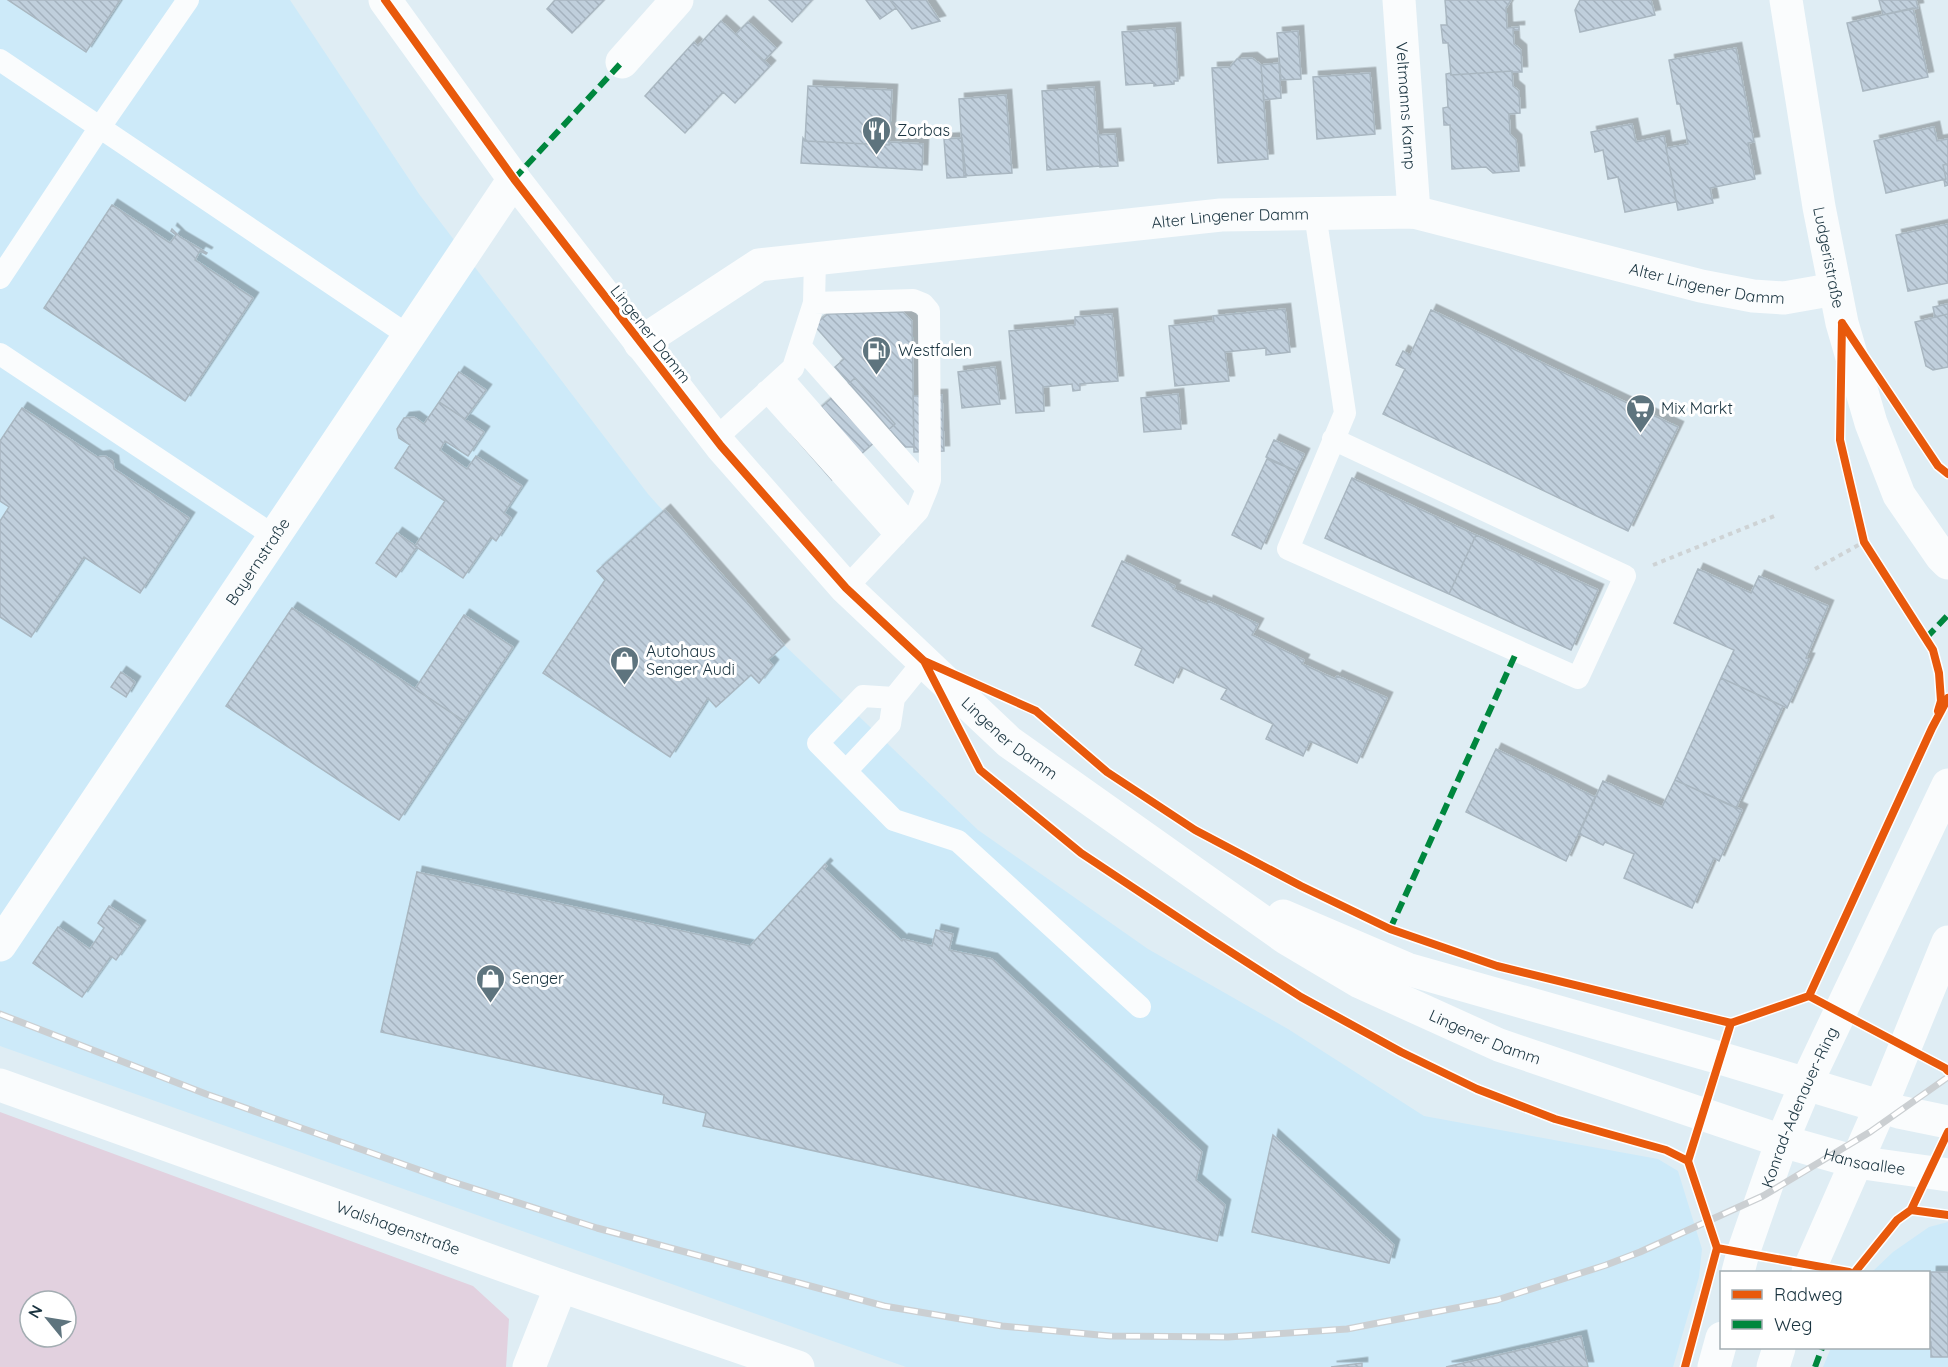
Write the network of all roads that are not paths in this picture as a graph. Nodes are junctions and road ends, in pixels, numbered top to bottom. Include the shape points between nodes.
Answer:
1 (188, 0) edge
2 (385, 0) edge
3 (677, 0) edge
4 (1399, 0) edge
5 (1786, 0) edge
6 (0, 60) edge
7 (622, 62) dead end
8 (100, 127) junction
9 (514, 178) junction
10 (1414, 212) junction
11 (1315, 214) junction
12 (815, 259) junction
13 (0, 278) edge
14 (1835, 289) junction
15 (814, 303) junction
16 (409, 336) junction
17 (640, 343) junction
18 (800, 346) junction
19 (0, 354) edge
20 (781, 379) junction
21 (715, 439) junction
22 (1333, 439) junction
23 (927, 489) junction
24 (907, 522) junction
25 (274, 536) junction
26 (1948, 563) edge
27 (846, 588) junction
28 (924, 661) junction
29 (894, 698) junction
30 (846, 771) junction
31 (1948, 785) edge
32 (1212, 886) junction
33 (1948, 943) edge
34 (0, 945) edge
35 (1140, 1006) dead end
36 (1806, 1084) junction
37 (0, 1085) edge
38 (1881, 1106) junction
39 (1948, 1122) edge
40 (1782, 1141) junction
41 (1856, 1162) junction
42 (1948, 1175) edge
43 (1738, 1271) edge
44 (1808, 1271) edge
45 (561, 1286) junction
46 (1720, 1345) edge
47 (1778, 1349) edge
48 (529, 1367) edge
49 (798, 1367) edge
50 (1714, 1367) edge
51 (1773, 1367) edge

1 - 8 lane
2 - 9 street, Lingener Damm
3 - 7 street
4 - 10 street, Veltmanns Kamp
5 - 14 street, Ludgeristraße
6 - 8 lane
8 - 13 lane
8 - 16 lane
9 - 16 street, Bayernstraße
9 - 17 street, Lingener Damm
10 - 11 street, Alter Lingener Damm
10 - 14 street, Alter Lingener Damm via 1753,296 1784,297
11 - 12 street, Alter Lingener Damm via 1221,215
11 - 22 lane via 1345,413
12 - 15 lane
12 - 17 street, Alter Lingener Damm via 759,265
14 - 26 street, Ludgeristraße via 1871,423 1899,495
15 - 18 lane
15 - 23 lane via 913,300 929,311
16 - 25 street, Bayernstraße
17 - 21 street, Lingener Damm
18 - 20 lane
18 - 23 lane
19 - 25 lane
20 - 21 lane
20 - 24 lane
20 - 24 lane
21 - 27 street, Lingener Damm
22 - 22 lane via 1625,576 1578,678 1288,549
23 - 24 lane
24 - 27 lane
25 - 34 street, Bayernstraße
27 - 28 street, Lingener Damm
28 - 29 lane
28 - 32 street, Lingener Damm via 1009,742
29 - 30 lane via 890,724
29 - 30 lane via 863,696 818,743
30 - 35 lane via 894,820 958,841
31 - 36 street, Konrad-Adenauer-Ring
32 - 36 street, Lingener Damm via 1407,969
32 - 40 street, Lingener Damm via 1286,938 1360,982 1499,1046
33 - 38 street
36 - 38 street
36 - 40 street, Konrad-Adenauer-Ring
37 - 45 street, Walshagenstraße
38 - 39 street
38 - 41 street
40 - 41 street, Hansaallee
40 - 43 street, Konrad-Adenauer-Ring
41 - 42 street, Hansaallee
41 - 44 street
45 - 48 street
45 - 49 street, Walshagenstraße
46 - 50 street
47 - 51 street

